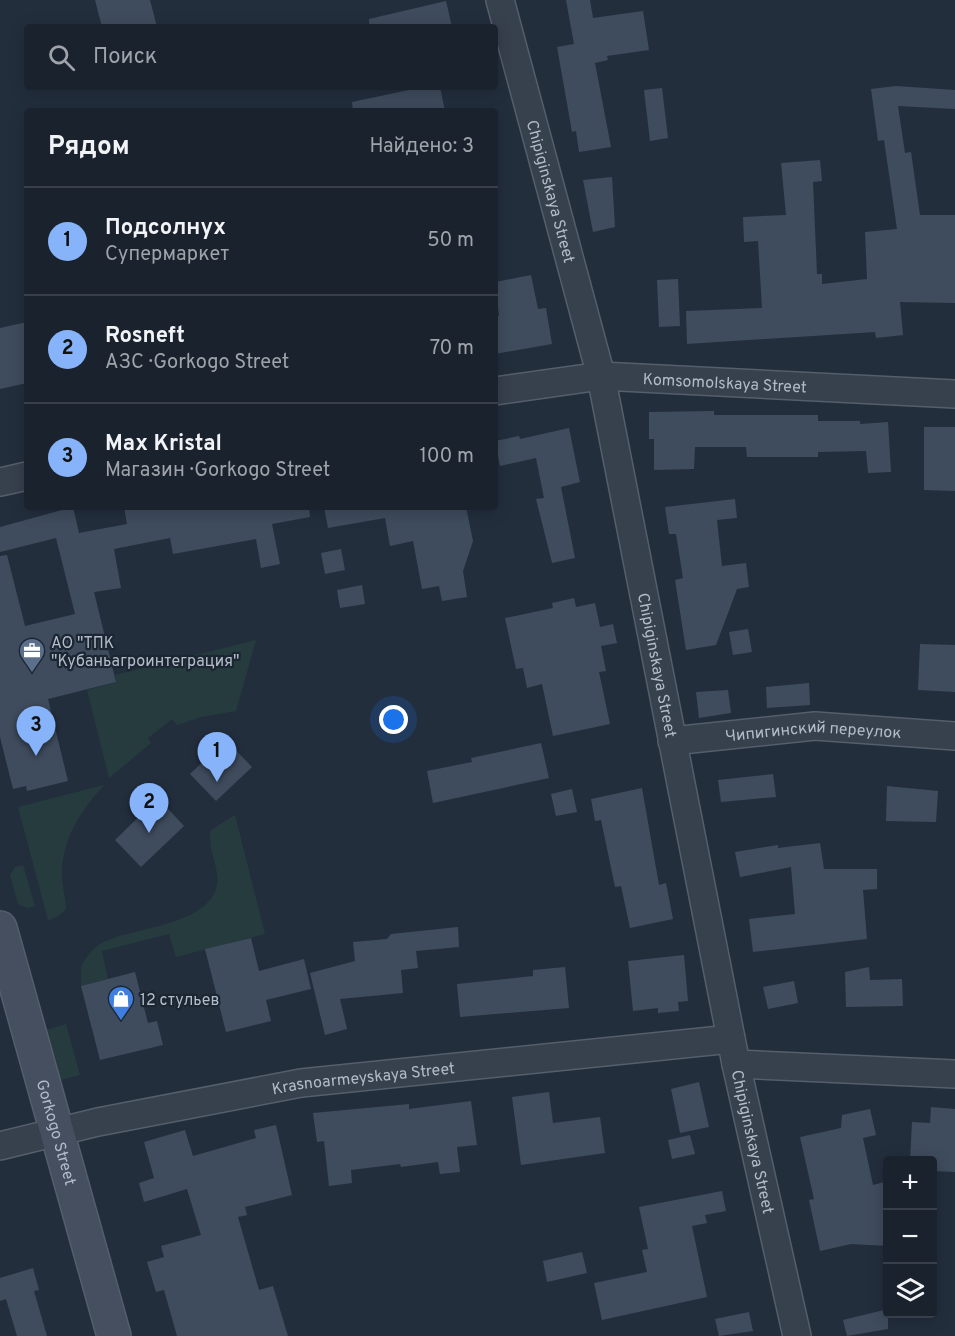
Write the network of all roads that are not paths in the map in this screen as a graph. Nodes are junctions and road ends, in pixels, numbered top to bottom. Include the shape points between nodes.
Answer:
1 (500, 0) edge
2 (601, 376) junction
3 (498, 391) edge
4 (955, 394) edge
5 (24, 477) edge
6 (0, 482) edge
7 (955, 736) edge
8 (672, 741) junction
9 (0, 928) edge
10 (734, 1052) junction
11 (955, 1074) edge
12 (58, 1132) junction
13 (0, 1146) edge
14 (114, 1336) edge
15 (797, 1336) edge

1 - 2 street, Chipiginskaya Street
2 - 3 street, Komsomolskaya Street
2 - 4 street, Komsomolskaya Street
2 - 8 street, Chipiginskaya Street
5 - 6 street
7 - 8 street, Чипигинский переулок via 815,726
8 - 10 street, Chipiginskaya Street
9 - 12 main road, Gorkogo Street
10 - 11 street, Krasnoarmeyskaya Street
10 - 12 street, Krasnoarmeyskaya Street via 301,1083
10 - 15 street, Chipiginskaya Street
12 - 13 street, Krasnoarmeyskaya Street
12 - 14 main road, Gorkogo Street

